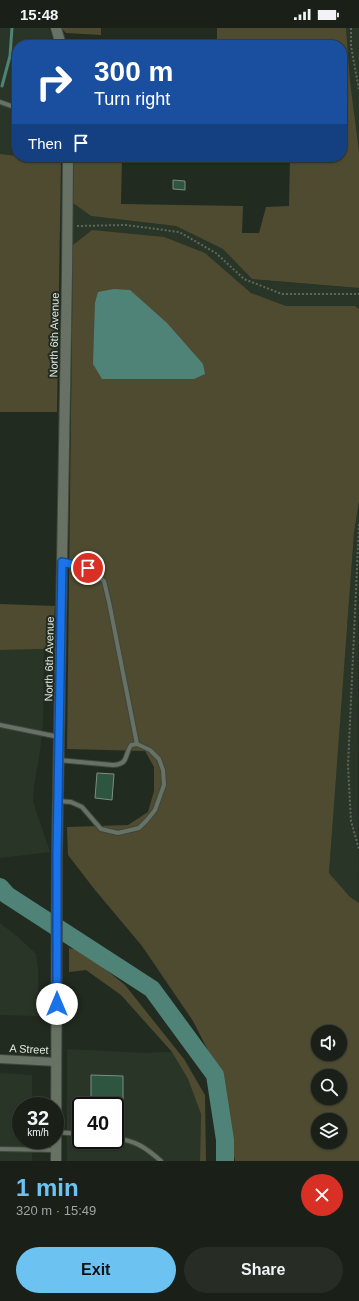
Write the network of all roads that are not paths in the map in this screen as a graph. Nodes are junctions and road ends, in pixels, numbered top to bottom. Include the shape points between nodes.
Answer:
1 (56, 28) edge
2 (60, 40) edge
3 (0, 102) edge
4 (12, 106) edge
5 (68, 162) edge
6 (62, 562) junction
7 (0, 725) edge
8 (59, 737) junction
9 (136, 744) junction
10 (58, 760) junction
11 (58, 801) junction
12 (0, 1059) edge
13 (57, 1062) junction
14 (56, 1097) edge
15 (124, 1140) edge
16 (0, 1149) edge
17 (56, 1150) joint
18 (56, 1161) edge
19 (162, 1161) edge

1 - 2 street
3 - 4 lane
5 - 6 street, North 6th Avenue
6 - 8 street, North 6th Avenue
6 - 9 lane via 88,568 104,581
7 - 8 lane
8 - 10 street, North 6th Avenue
9 - 10 lane via 131,745 126,760 121,764
9 - 11 lane via 150,750 159,759 164,785 155,810 139,828 118,833 101,829 82,807 71,802
10 - 11 street, North 6th Avenue
11 - 13 street, North 6th Avenue
12 - 13 street, A Street
13 - 14 street, North 6th Avenue
15 - 19 lane via 147,1148
16 - 17 lane
17 - 18 street, North 6th Avenue

